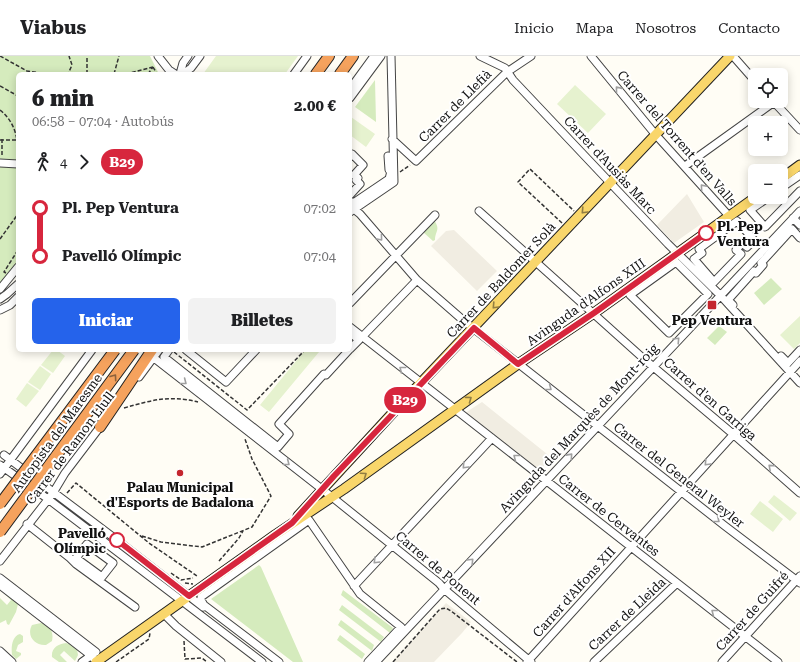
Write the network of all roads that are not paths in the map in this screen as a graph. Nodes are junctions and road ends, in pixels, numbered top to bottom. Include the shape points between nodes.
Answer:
1 (158, 56) edge
2 (188, 56) edge
3 (200, 56) edge
4 (306, 56) edge
5 (323, 56) edge
6 (330, 56) edge
7 (353, 56) edge
8 (374, 56) edge
9 (381, 56) edge
10 (387, 56) edge
11 (391, 56) edge
12 (480, 56) edge
13 (531, 56) edge
14 (591, 56) edge
15 (730, 56) edge
16 (733, 56) edge
17 (172, 72) edge
18 (181, 72) edge
19 (186, 72) edge
20 (295, 72) edge
21 (317, 72) edge
22 (318, 72) edge
23 (341, 72) edge
24 (507, 72) junction
25 (748, 72) edge
26 (352, 87) edge
27 (352, 95) edge
28 (766, 108) edge
29 (780, 108) edge
30 (800, 130) edge
31 (655, 134) junction
32 (392, 139) junction
33 (352, 154) edge
34 (1, 163) edge
35 (16, 164) edge
36 (800, 165) edge
37 (685, 166) junction
38 (788, 174) edge
39 (800, 175) edge
40 (610, 183) junction
41 (788, 183) edge
42 (800, 191) edge
43 (352, 194) edge
44 (748, 203) edge
45 (788, 203) edge
46 (759, 204) edge
47 (787, 204) edge
48 (352, 206) edge
49 (352, 206) edge
50 (352, 208) edge
51 (478, 211) dead end
52 (800, 211) edge
53 (435, 215) dead end
54 (729, 216) junction
55 (793, 218) junction
56 (800, 225) edge
57 (800, 238) edge
58 (754, 240) joint
59 (678, 254) junction
60 (395, 255) junction
61 (536, 262) junction
62 (16, 269) edge
63 (417, 280) junction
64 (16, 286) edge
65 (0, 289) edge
66 (630, 295) joint
67 (720, 295) junction
68 (16, 298) edge
69 (0, 299) edge
70 (352, 301) edge
71 (0, 310) edge
72 (594, 313) junction
73 (474, 328) junction
74 (352, 330) edge
75 (352, 335) edge
76 (362, 337) junction
77 (352, 347) edge
78 (800, 350) edge
79 (91, 352) edge
80 (114, 352) edge
81 (133, 352) edge
82 (168, 352) edge
83 (188, 352) edge
84 (254, 352) edge
85 (347, 352) edge
86 (153, 354) edge
87 (800, 360) edge
88 (518, 364) junction
89 (654, 366) junction
90 (790, 372) junction
91 (421, 383) junction
92 (800, 383) edge
93 (455, 410) junction
94 (597, 426) junction
95 (100, 427) joint
96 (733, 434) junction
97 (492, 438) junction
98 (4, 455) dead end
99 (11, 460) junction
100 (2, 469) edge
101 (547, 481) junction
102 (681, 491) junction
103 (53, 492) junction
104 (800, 493) edge
105 (327, 494) junction
106 (48, 499) junction
107 (0, 504) edge
108 (27, 524) junction
109 (0, 532) edge
110 (392, 545) junction
111 (630, 547) junction
112 (76, 558) joint
113 (0, 561) edge
114 (0, 578) edge
115 (799, 580) edge
116 (677, 583) junction
117 (0, 585) edge
118 (354, 586) junction
119 (444, 589) junction
120 (185, 598) junction
121 (135, 606) dead end
122 (164, 614) junction
123 (745, 636) junction
124 (0, 651) edge
125 (0, 659) edge
126 (94, 660) edge
127 (529, 661) edge
128 (3, 662) edge
129 (12, 662) edge
130 (82, 662) edge
131 (221, 662) edge
132 (262, 662) edge
133 (275, 662) edge
134 (279, 662) edge
135 (368, 662) edge
136 (376, 662) edge
137 (594, 662) edge
138 (722, 662) edge
139 (778, 662) edge

1 - 17 street
2 - 18 street
3 - 19 street
4 - 20 street
5 - 21 highway
6 - 22 highway
7 - 23 highway
8 - 26 street
9 - 27 street
10 - 48 street via 388,170 391,171 391,176
11 - 32 street
12 - 24 street, Carrer d'Ausiàs Marc via 505,68
13 - 24 street, Carrer de Llefià
31 -> 14 street, Carrer del Torrent d'en Valls
15 - 31 main road, Carrer de Baldomer Solà
16 - 25 street
24 - 32 street, Carrer de Llefià via 414,163
24 - 40 street, Carrer d'Ausiàs Marc
28 - 37 street
29 - 30 street
31 - 37 street, Carrer del Torrent d'en Valls
31 - 40 main road, Carrer de Baldomer Solà
32 - 49 street via 394,182
33 - 43 street via 363,165 354,175 360,184
34 - 35 street
36 - 38 main road
54 -> 37 street, Carrer del Torrent d'en Valls
39 - 41 street
40 - 59 street, Carrer d'Ausiàs Marc
40 -> 61 main road, Carrer de Baldomer Solà
42 - 45 street
44 - 54 main road, Avinguda d'Alfons XIII
46 - 47 street via 750,210 765,227
50 -> 60 street, Carrer del General Weyler
51 - 61 street, Carrer d'en Garriga
52 - 55 street, Avinguda del Marquès de Mont-roig
53 - 60 street
54 - 59 main road, Avinguda d'Alfons XIII
55 - 56 street
55 - 67 street, Avinguda del Marquès de Mont-roig
57 - 78 street via 792,229 756,273 754,271 728,300 788,363
58 - 58 street via 747,248 742,243 736,250 741,254 714,282 694,259 702,253 699,249 737,220
59 - 67 street, Carrer d'Ausiàs Marc
59 - 72 main road, Avinguda d'Alfons XIII
60 - 63 street, Carrer del General Weyler
60 - 70 street
61 - 72 street, Carrer d'en Garriga
61 -> 73 main road, Carrer de Baldomer Solà
62 - 65 street
63 - 73 street, Carrer del General Weyler
63 - 76 street
64 - 69 street
66 - 66 street via 669,333 708,294 676,262
89 -> 67 street, Avinguda del Marquès de Mont-roig
67 - 90 street, Carrer d'Ausiàs Marc
68 - 71 street
72 - 88 main road, Avinguda d'Alfons XIII
72 - 89 street, Carrer d'en Garriga
73 - 88 street, Carrer del General Weyler
73 - 91 main road, Carrer de Baldomer Solà
74 - 76 street, Carrer de Cervantes
75 - 77 street via 359,340
91 -> 76 street, Carrer de Cervantes
79 - 99 street
80 - 107 highway, Autopista del Maresme, bridge
109 -> 81 highway, Autopista del Maresme, bridge
82 - 85 street via 164,357 278,447 289,434 279,424
83 - 84 street via 226,382
86 - 95 highway
86 -> 105 street, Carrer de Ponent
87 - 90 street, Carrer d'Alfons XII
93 -> 88 main road, Avinguda d'Alfons XIII
88 -> 94 street, Carrer del General Weyler
89 - 94 street, Avinguda del Marquès de Mont-roig
89 - 96 street, Carrer d'en Garriga
90 - 92 street, Carrer d'Ausiàs Marc
90 - 96 street, Carrer d'Alfons XII
91 - 93 street, Carrer de Cervantes
91 - 105 main road, Carrer de Baldomer Solà via 329,482
93 - 97 street, Carrer de Cervantes
105 -> 93 main road, Avinguda d'Alfons XIII
101 -> 94 street, Avinguda del Marquès de Mont-roig
94 - 102 street, Carrer del General Weyler
95 - 103 street, Carrer de Ramon Llull
96 -> 102 street, Carrer d'Alfons XII
104 -> 96 street, Carrer d'en Garriga
101 -> 97 street, Carrer de Cervantes
97 -> 110 street
98 - 99 street
99 - 100 street
99 - 103 street
100 - 106 street
101 - 111 street, Carrer de Cervantes
119 -> 101 street, Avinguda del Marquès de Mont-roig
102 - 111 street, Carrer d'Alfons XII
102 -> 115 street, Carrer del General Weyler
103 - 106 street, Carrer de Ramon Llull
103 - 120 street via 122,544
105 - 110 street, Carrer de Ponent
105 - 120 main road, Avinguda d'Alfons XIII via 292,523
106 - 108 street, Carrer de Ramon Llull
106 - 120 street
108 - 113 street, Carrer de Ramon Llull
108 - 121 street via 76,564
110 -> 118 street
110 - 119 street, Carrer de Ponent
111 - 116 street, Carrer de Cervantes
111 - 127 street, Carrer d'Alfons XII
112 - 112 street via 87,544 113,563 102,577
114 - 126 street via 96,652
115 - 123 street, Carrer de Guifré
123 -> 116 street, Carrer de Cervantes
116 - 137 street, Carrer de Lleida
117 - 126 street
118 - 134 street via 309,520 203,595 201,600 204,605
118 - 135 street via 360,594 401,627
119 - 127 street, Carrer de Ponent
119 - 136 street, Avinguda del Marquès de Mont-roig
120 - 122 main road, Avinguda d'Alfons XIII
120 - 132 street
120 - 133 street
122 - 126 main road, Avinguda d'Alfons XIII
122 - 131 street
123 - 138 street, Carrer de Guifré
123 - 139 street, Carrer de Cervantes
124 - 129 street
125 - 128 street
126 - 130 street

